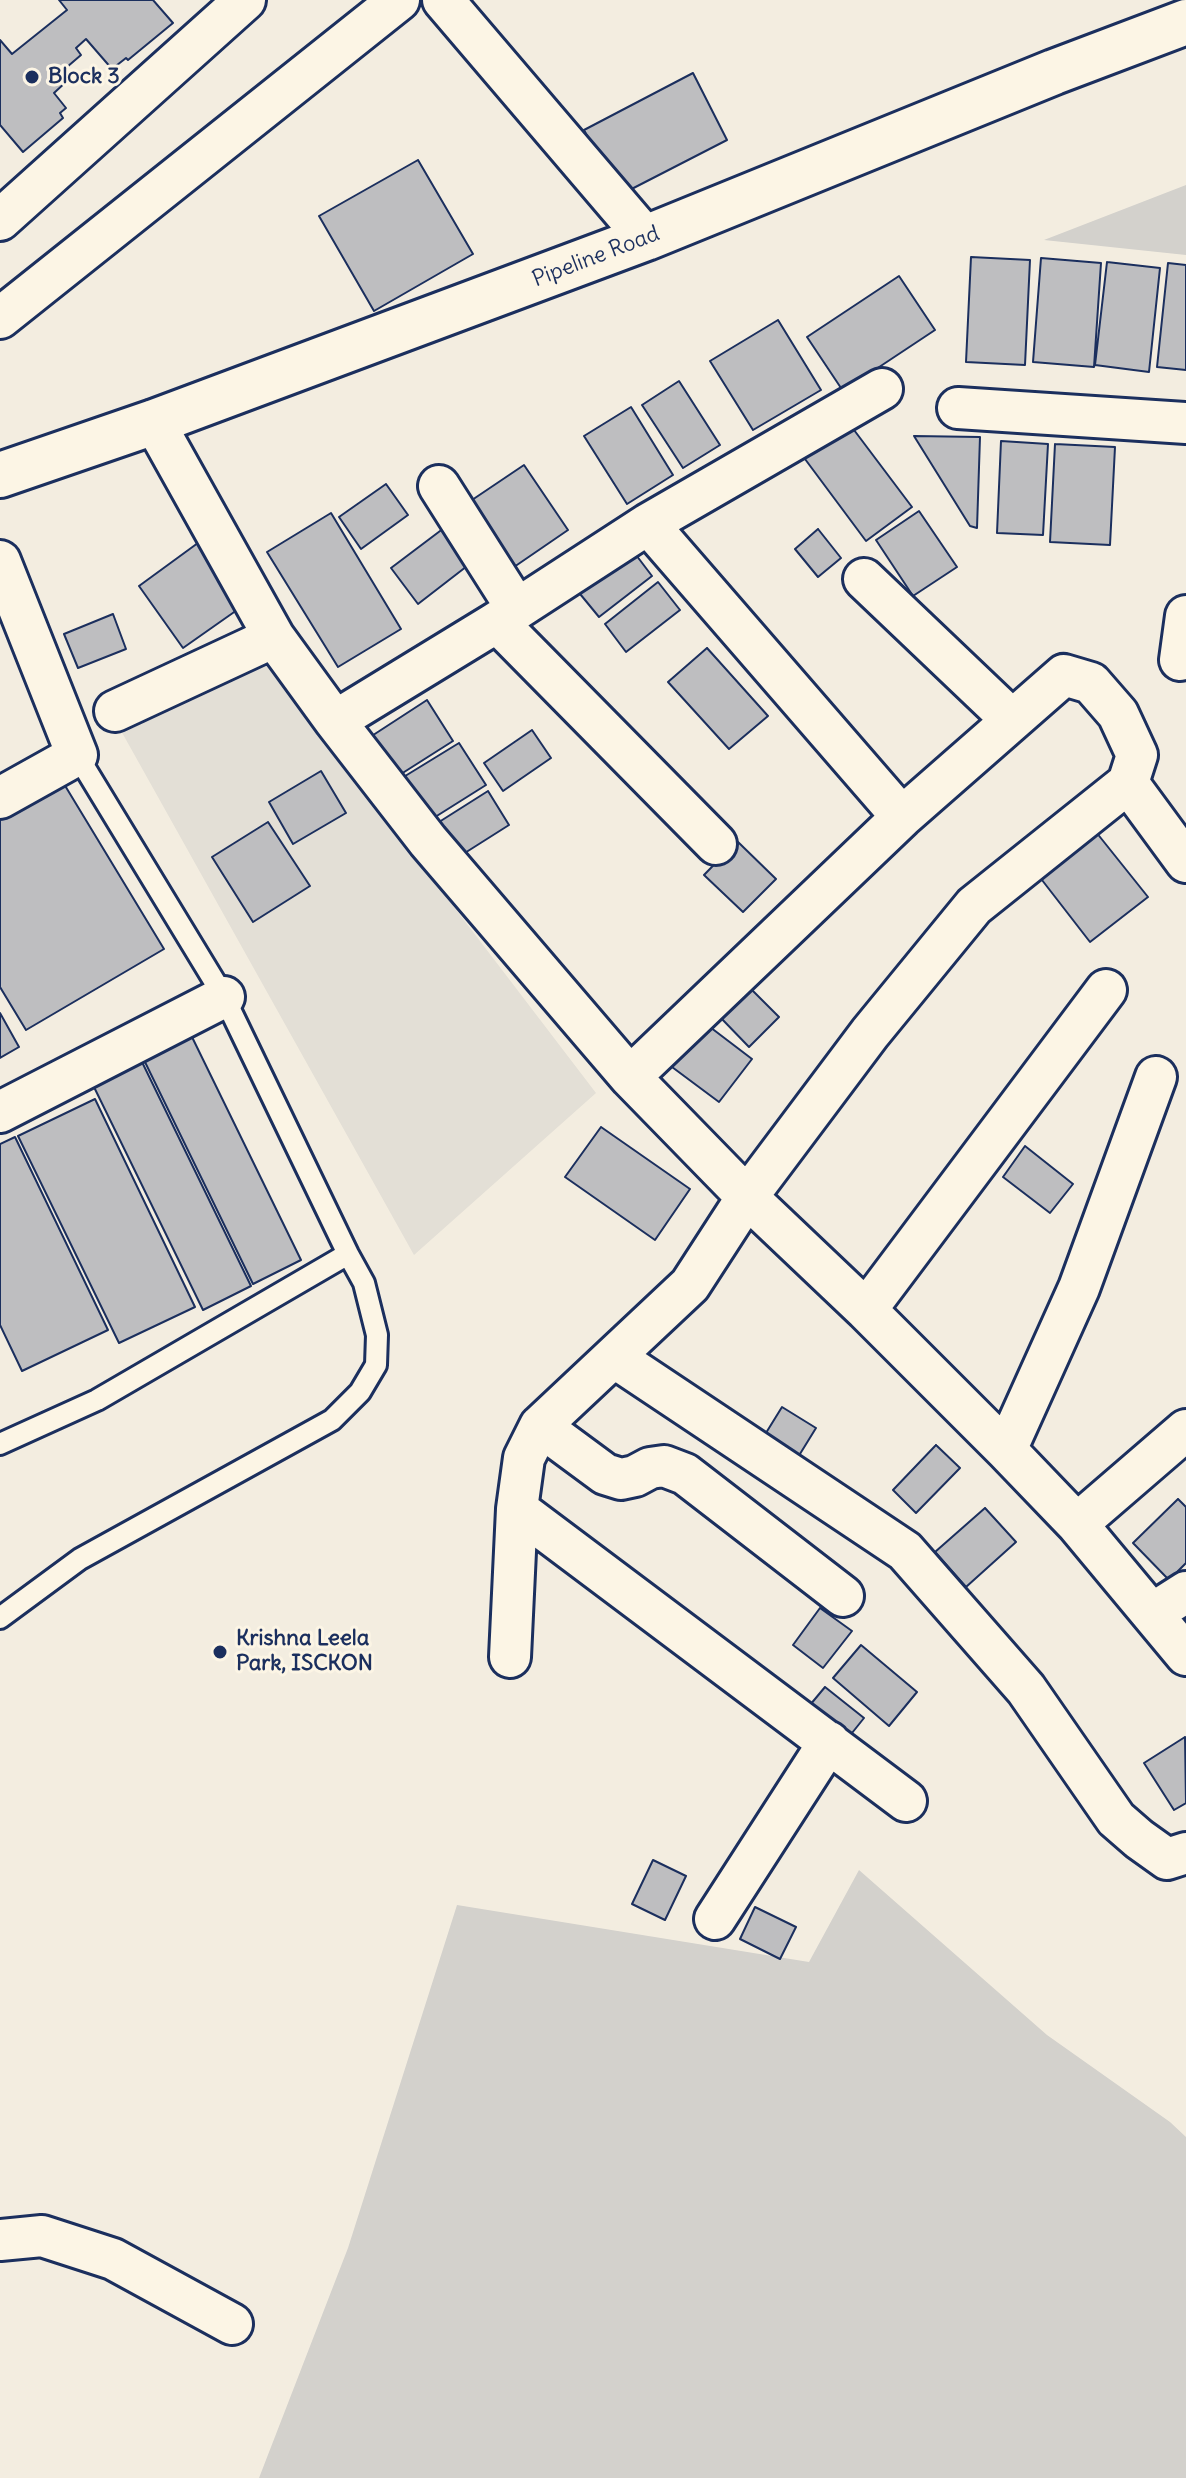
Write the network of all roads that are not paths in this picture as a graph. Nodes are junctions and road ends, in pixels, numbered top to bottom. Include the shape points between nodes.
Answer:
1 (245, 0) edge
2 (399, 0) edge
3 (443, 0) edge
4 (1186, 22) edge
5 (0, 219) edge
6 (646, 238) junction
7 (0, 318) edge
8 (882, 389) dead end
9 (958, 408) dead end
10 (154, 422) junction
11 (1186, 423) edge
12 (0, 475) edge
13 (439, 486) dead end
14 (648, 524) junction
15 (0, 561) edge
16 (864, 579) dead end
17 (507, 616) junction
18 (1186, 616) edge
19 (274, 637) junction
20 (1180, 660) dead end
21 (115, 711) dead end
22 (1012, 720) junction
23 (335, 721) junction
24 (77, 755) junction
25 (1128, 783) junction
26 (0, 798) edge
27 (902, 817) junction
28 (716, 844) dead end
29 (1186, 862) edge
30 (1106, 990) dead end
31 (224, 997) junction
32 (630, 1077) junction
33 (1156, 1077) dead end
34 (0, 1112) edge
35 (747, 1197) junction
36 (348, 1254) junction
37 (866, 1310) junction
38 (614, 1357) junction
39 (1181, 1425) edge
40 (540, 1426) junction
41 (0, 1444) edge
42 (1006, 1450) junction
43 (517, 1509) junction
44 (1077, 1524) junction
45 (1186, 1592) edge
46 (843, 1596) dead end
47 (1153, 1613) junction
48 (0, 1618) edge
49 (1186, 1655) edge
50 (510, 1657) dead end
51 (829, 1742) junction
52 (906, 1801) dead end
53 (1186, 1853) edge
54 (715, 1919) dead end
55 (0, 2240) edge
56 (232, 2324) dead end

1 - 5 street
2 - 7 street
3 - 6 street
4 - 6 street, Pipeline Road
6 - 10 street, Pipeline Road
8 - 14 street
9 - 11 street
10 - 12 street, Pipeline Road
10 - 19 street
13 - 17 street
14 - 17 street
14 - 27 street
15 - 24 street
16 - 22 street
17 - 23 street
17 - 28 street
18 - 20 street
19 - 21 street
19 - 23 street
22 - 25 street via 1064,675 1091,683 1118,714 1137,755
22 - 27 street
23 - 32 street via 428,841
24 - 26 street
24 - 31 lane
25 - 29 street
25 - 35 street via 974,906
27 - 32 street
30 - 37 street
31 - 34 street
31 - 36 lane
32 - 35 street
33 - 42 street via 1079,1288
35 - 37 street
35 - 38 street via 690,1285
36 - 41 lane via 97,1400
36 - 48 lane via 364,1283 377,1335 376,1365 360,1392 332,1420 80,1559
37 - 42 street
38 - 40 street
38 - 53 street via 905,1551 1026,1689 1116,1819 1167,1859
39 - 44 street
40 - 43 street via 524,1458
40 - 46 street via 605,1474 621,1479 664,1466 685,1474
42 - 44 street
43 - 50 street
43 - 51 street
44 - 47 street
45 - 47 street
47 - 49 street
51 - 52 street
51 - 54 street
55 - 56 street via 42,2236 113,2259

